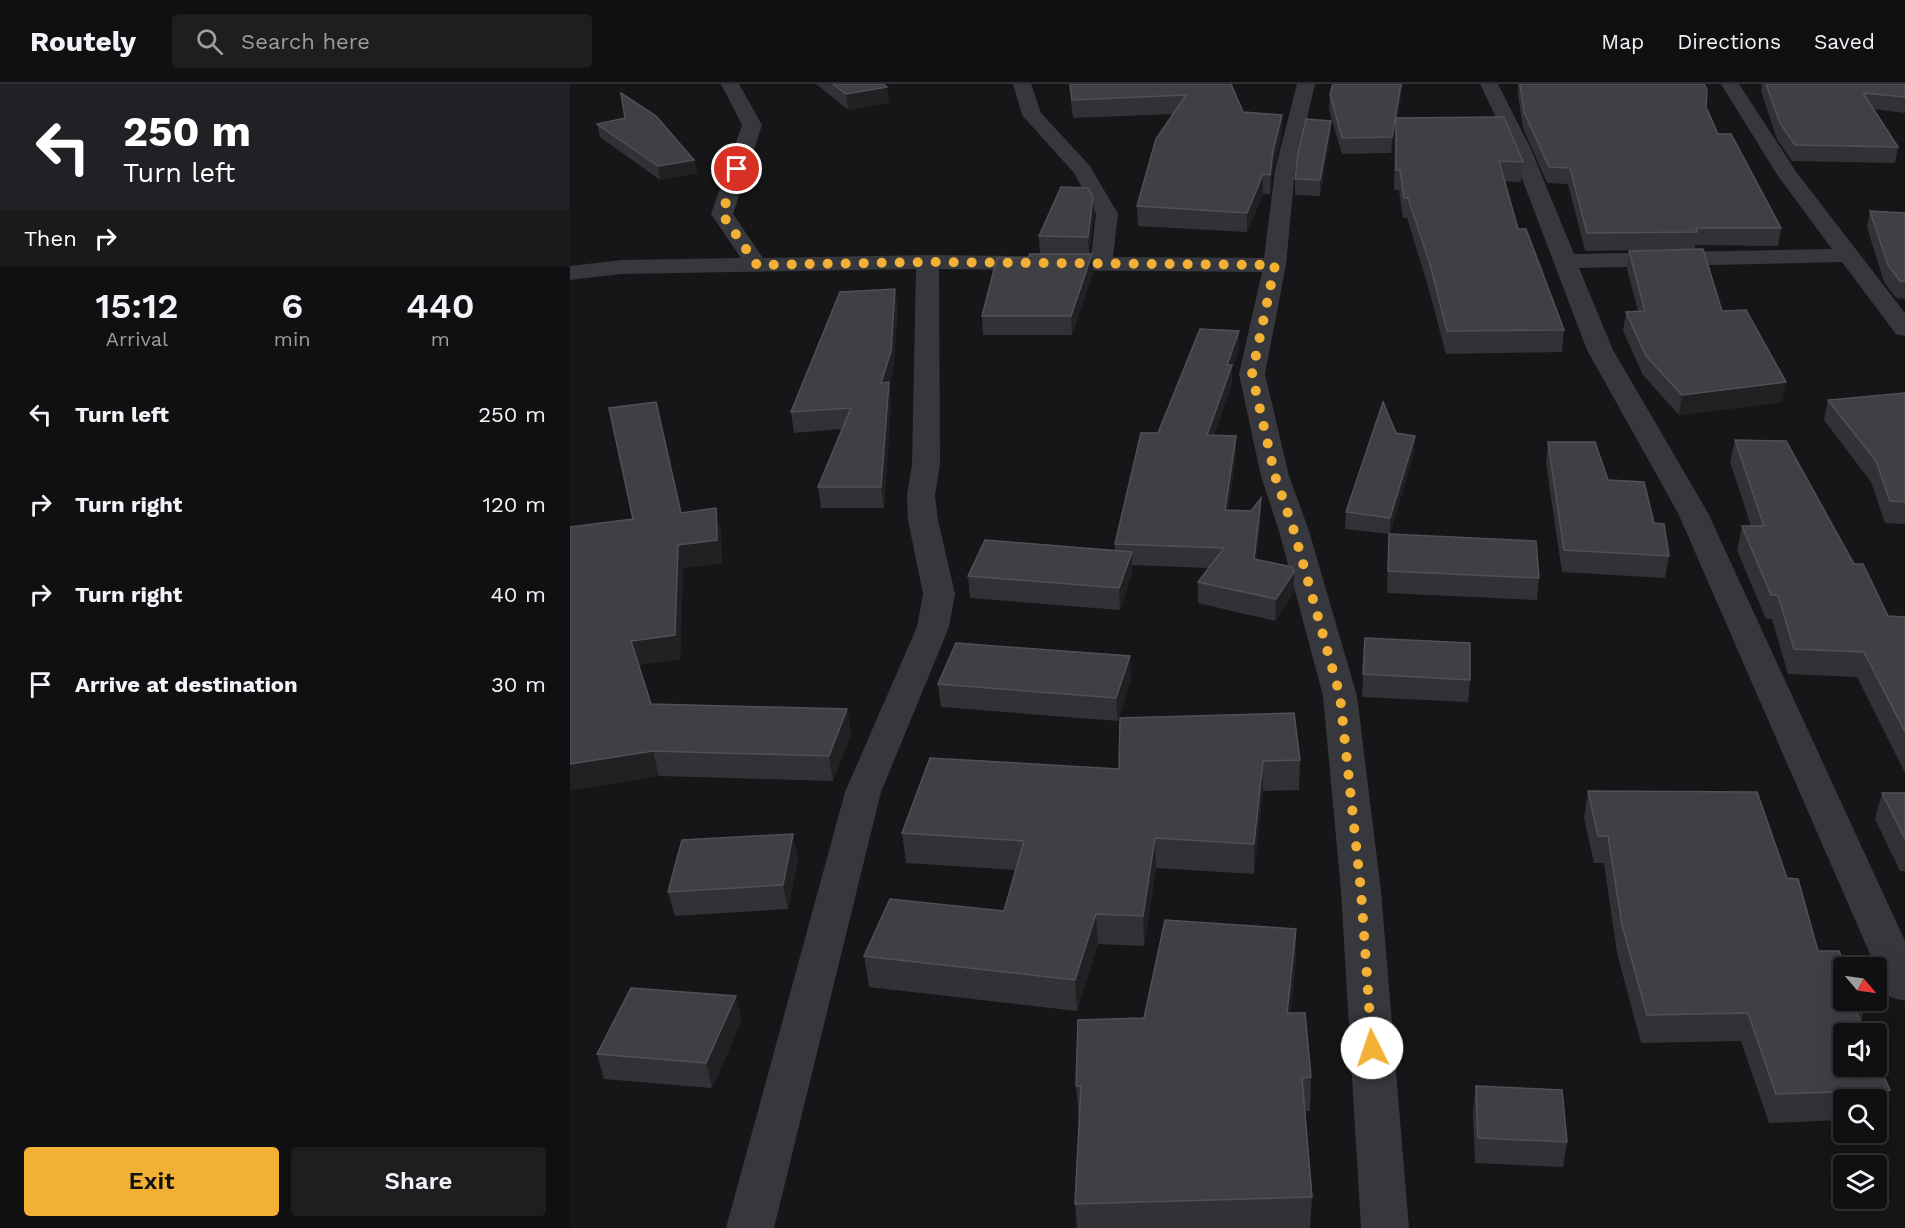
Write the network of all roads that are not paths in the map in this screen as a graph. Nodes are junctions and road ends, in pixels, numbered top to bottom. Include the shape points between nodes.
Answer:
1 (730, 84) edge
2 (1022, 84) edge
3 (1306, 84) edge
4 (1489, 84) edge
5 (1730, 84) edge
6 (1848, 255) junction
7 (1565, 261) junction
8 (928, 262) junction
9 (1101, 264) junction
10 (757, 265) junction
11 (1275, 265) junction
12 (570, 273) edge
13 (1905, 329) edge
14 (1905, 986) edge
15 (750, 1228) edge
16 (1385, 1228) edge

1 - 10 street via 752,125 722,214
2 - 9 street via 1032,115 1083,170 1107,214
3 - 11 street via 1285,170
4 - 7 street via 1520,147
5 - 6 street via 1788,176
6 - 7 street
6 - 13 street
7 - 14 street via 1600,350 1693,513
8 - 9 street
8 - 10 street
8 - 15 street via 926,465 921,495 939,594 933,627 863,792
9 - 11 street
10 - 12 street via 621,267
11 - 16 street via 1252,374 1275,476 1340,696 1361,891

